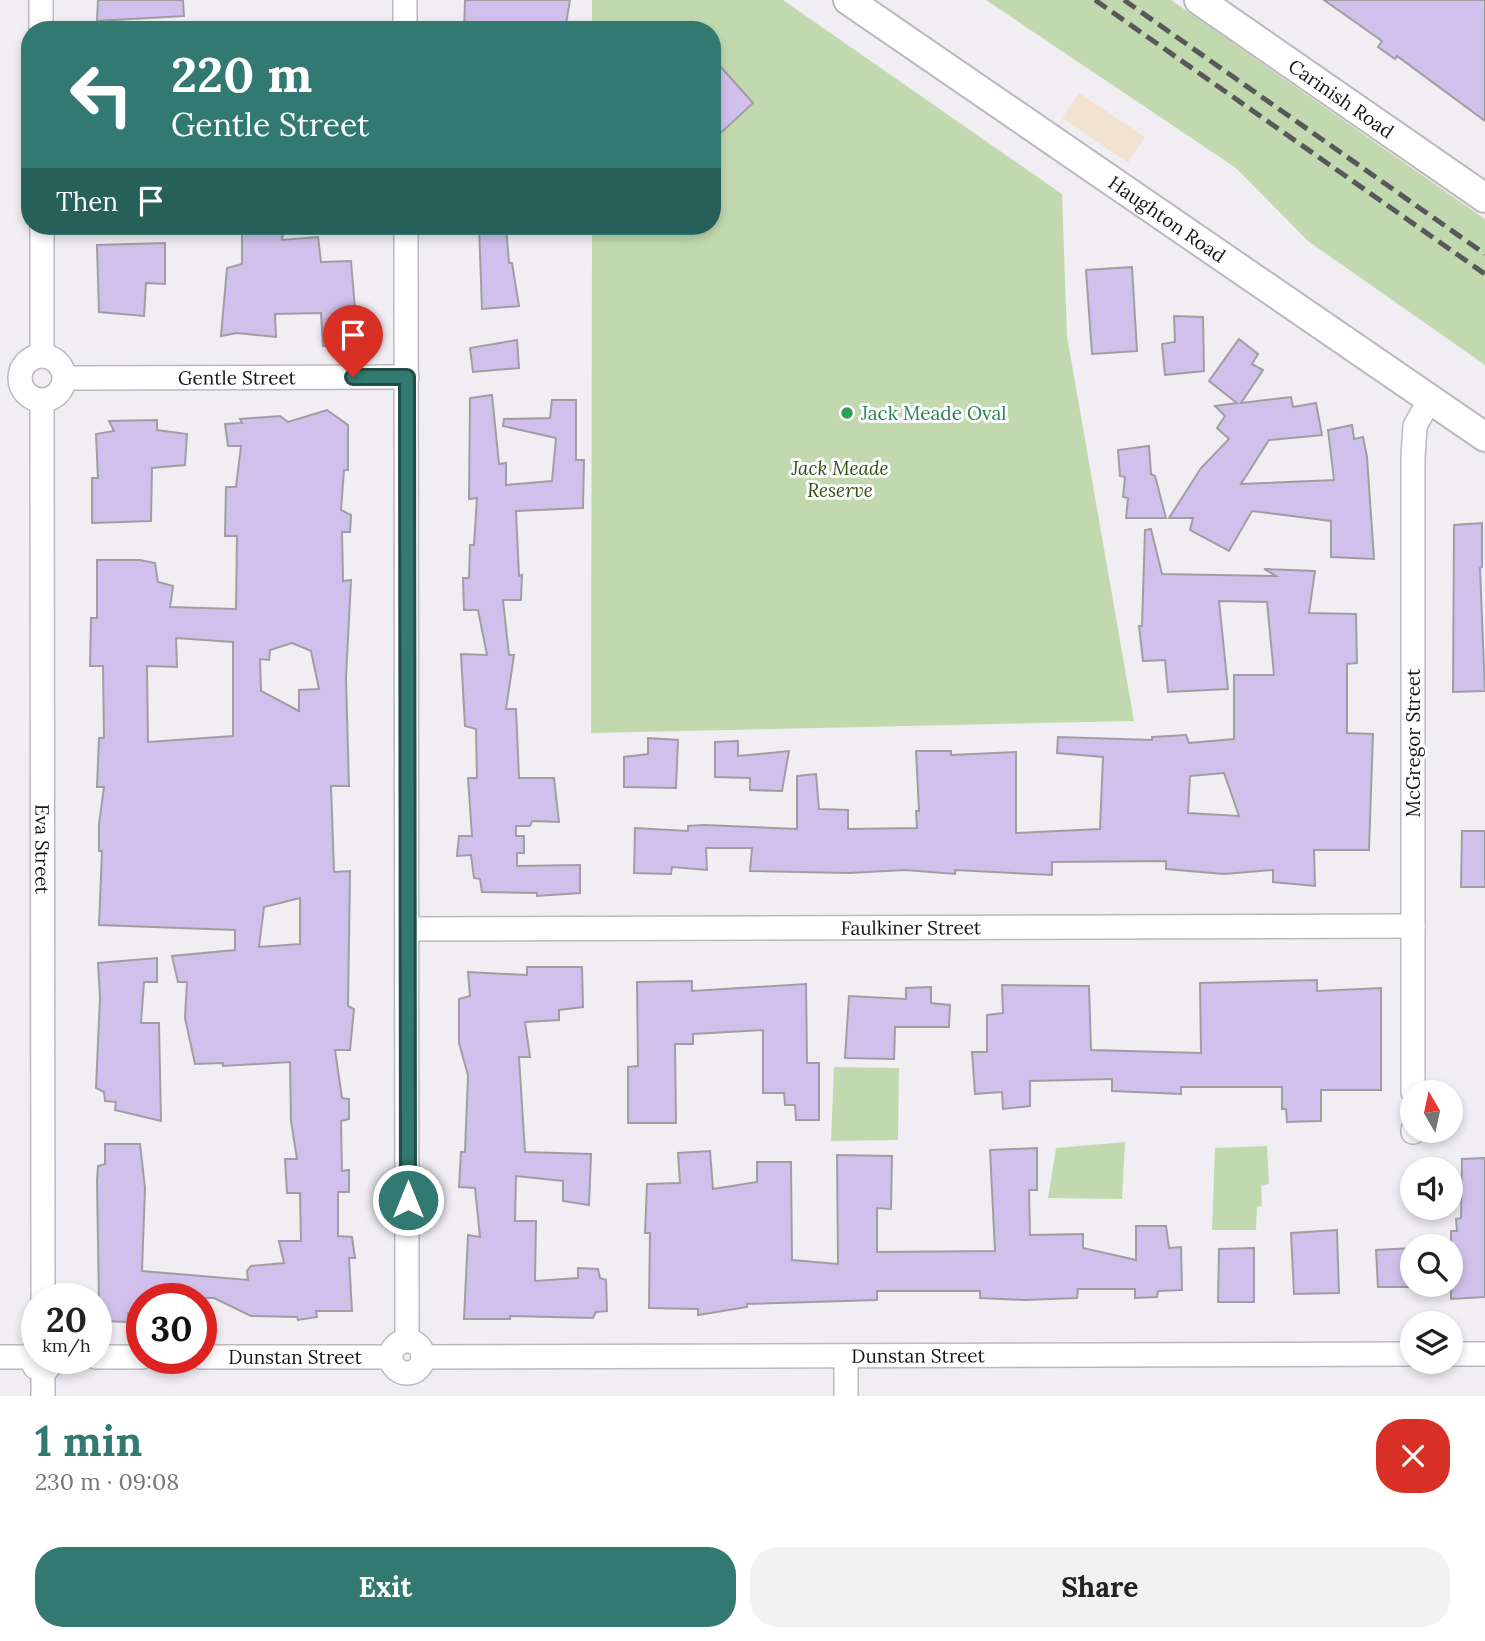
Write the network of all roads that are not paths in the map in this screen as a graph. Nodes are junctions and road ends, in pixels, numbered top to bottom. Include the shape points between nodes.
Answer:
1 (41, 0) edge
2 (405, 0) edge
3 (848, 0) edge
4 (1199, 0) edge
5 (41, 21) edge
6 (405, 21) edge
7 (1485, 198) edge
8 (42, 235) edge
9 (407, 235) edge
10 (42, 355) junction
11 (407, 377) junction
12 (10, 378) edge
13 (65, 378) junction
14 (1430, 399) junction
15 (42, 401) junction
16 (1485, 438) edge
17 (1413, 926) junction
18 (409, 929) junction
19 (1413, 1080) edge
20 (43, 1283) edge
21 (407, 1340) junction
22 (1400, 1354) edge
23 (1463, 1354) edge
24 (1485, 1354) edge
25 (846, 1356) junction
26 (0, 1357) edge
27 (217, 1357) edge
28 (390, 1357) junction
29 (424, 1357) junction
30 (21, 1358) edge
31 (42, 1374) edge
32 (407, 1385) edge
33 (43, 1396) edge
34 (846, 1396) edge

1 - 5 street
2 - 6 street
3 - 14 street, Haughton Road
4 - 7 street, Carinish Road
8 - 10 street
9 - 11 street
10 - 12 street via 26,362
10 - 13 street via 60,364
11 - 13 street, Gentle Street
11 - 18 street
12 - 15 street
13 - 15 street via 57,394
14 - 16 street, Haughton Road
14 - 17 street, McGregor Street via 1415,426 1413,457
15 - 20 street, Eva Street
17 - 18 street, Faulkiner Street
17 - 19 street, McGregor Street
18 - 21 street
21 - 28 street via 397,1343
21 - 29 street via 417,1343
22 - 25 street, Dunstan Street
23 - 24 street
25 - 29 street, Dunstan Street
25 - 34 street
26 - 30 street
27 - 28 street, Dunstan Street
28 - 32 street
29 - 32 street
31 - 33 street

